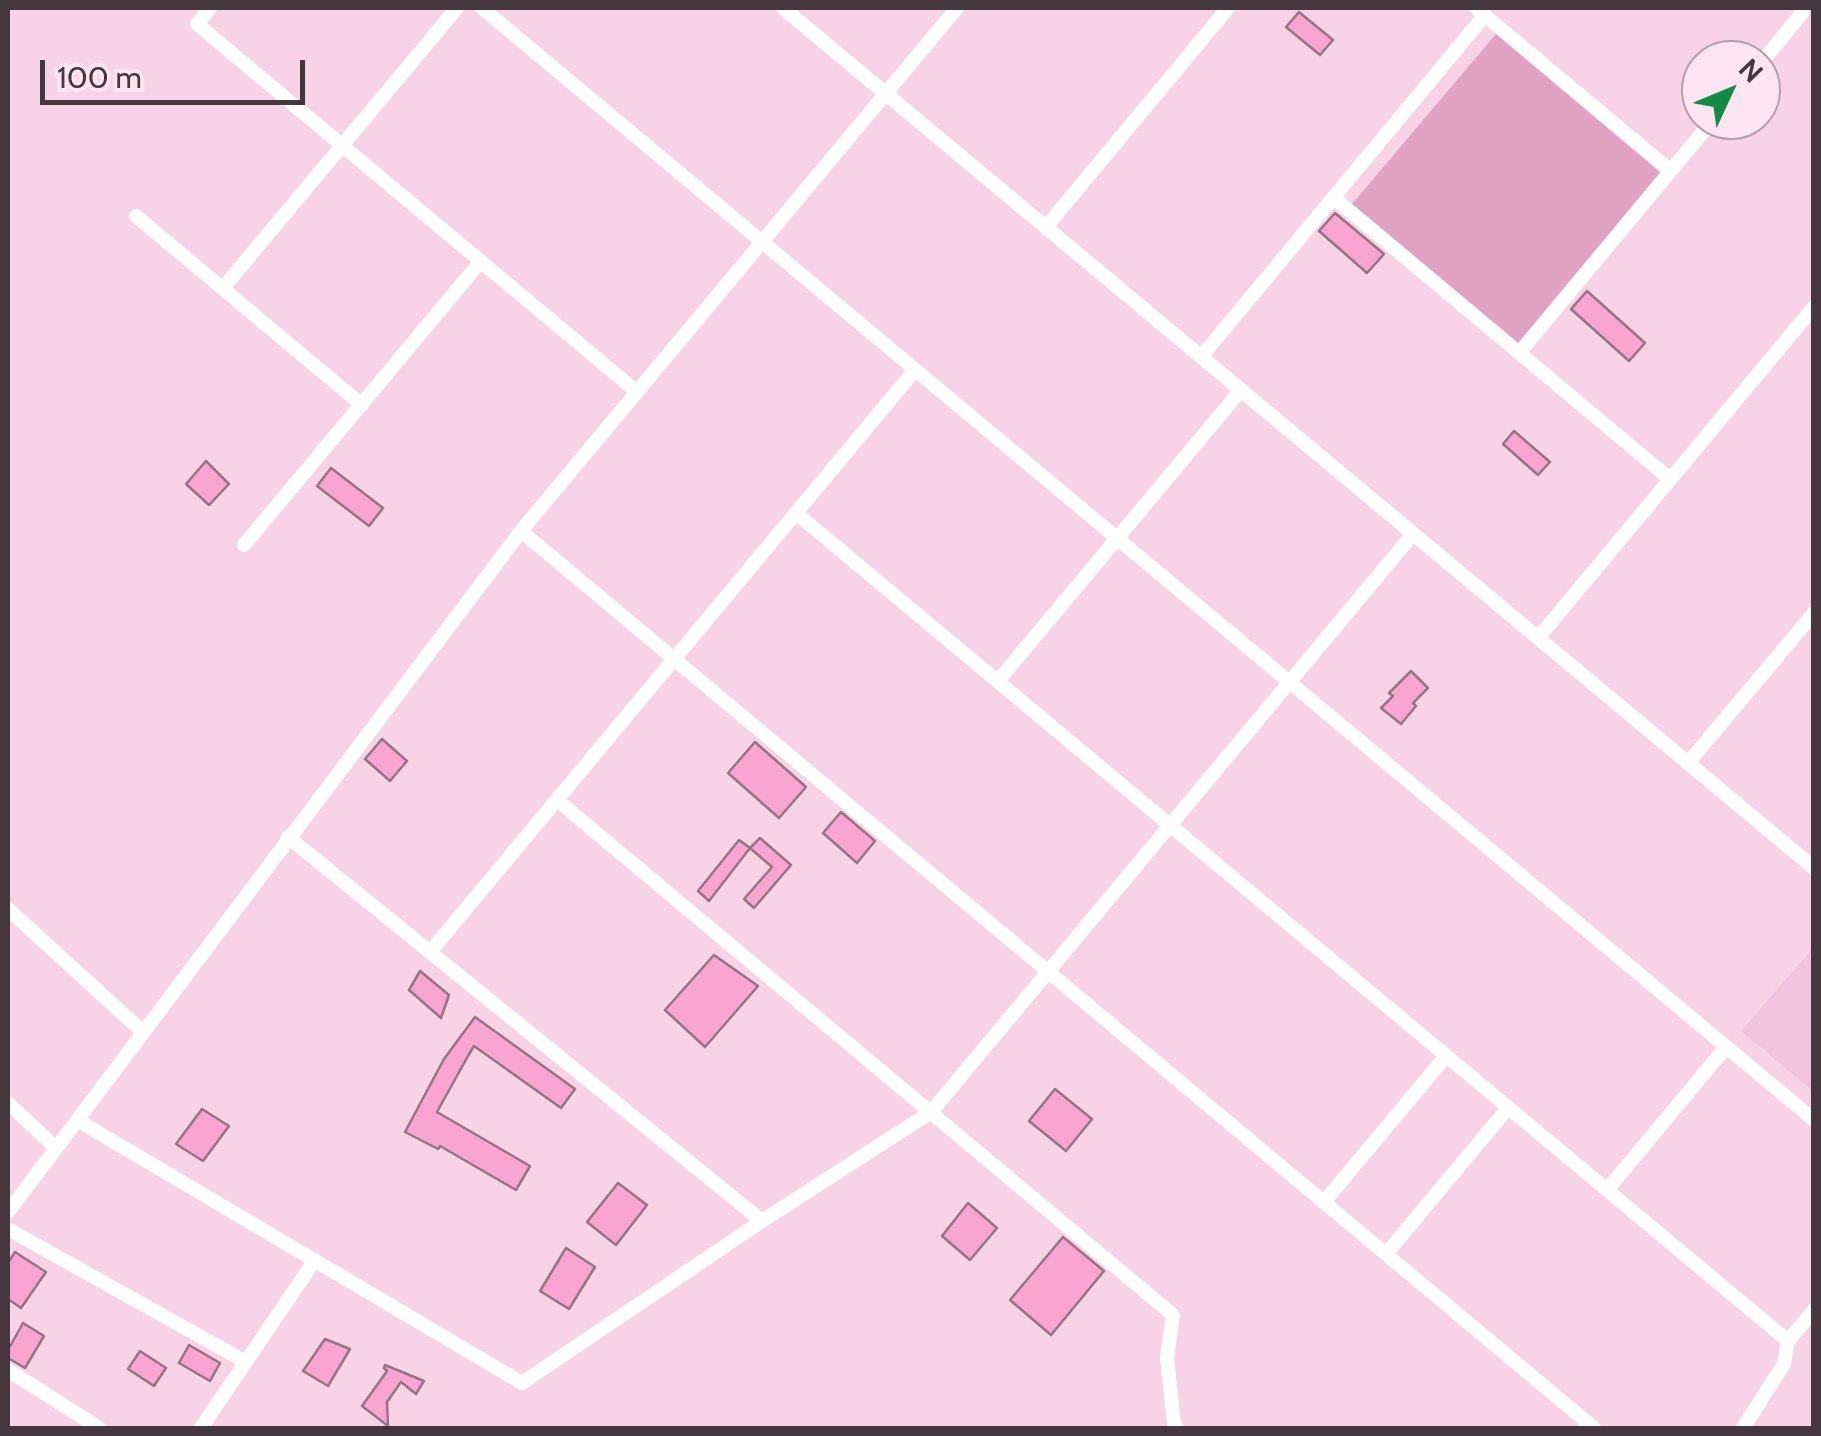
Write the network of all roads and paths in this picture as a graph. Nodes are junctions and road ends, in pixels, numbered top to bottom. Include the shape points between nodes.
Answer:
1 (210, 8) edge
2 (457, 8) edge
3 (482, 8) edge
4 (783, 8) edge
5 (957, 8) edge
6 (1228, 8) edge
7 (1481, 12) edge
8 (1804, 14) edge
9 (1781, 40) edge
10 (886, 93) junction
11 (1697, 140) edge
12 (342, 145) junction
13 (1671, 171) junction
14 (1334, 198) junction
15 (136, 216) dead end
16 (1046, 227) junction
17 (762, 242) junction
18 (481, 261) junction
19 (223, 288) junction
20 (1814, 307) edge
21 (1519, 353) junction
22 (1201, 357) junction
23 (916, 370) junction
24 (1241, 390) junction
25 (637, 392) junction
26 (362, 404) junction
27 (1670, 479) junction
28 (796, 513) junction
29 (520, 532) junction
30 (1413, 534) junction
31 (1117, 538) junction
32 (244, 546) dead end
33 (1814, 613) edge
34 (1538, 638) junction
35 (674, 660) junction
36 (998, 681) junction
37 (1289, 682) junction
38 (1688, 764) junction
39 (557, 800) junction
40 (1170, 825) junction
41 (288, 837) junction
42 (1814, 868) edge
43 (8, 909) edge
44 (430, 952) junction
45 (1048, 972) junction
46 (143, 1032) junction
47 (1726, 1047) junction
48 (1446, 1056) junction
49 (8, 1103) edge
50 (1508, 1108) junction
51 (931, 1112) junction
52 (77, 1120) junction
53 (1814, 1120) edge
54 (56, 1148) junction
55 (1606, 1190) junction
56 (1324, 1202) junction
57 (8, 1212) edge
58 (762, 1221) junction
59 (8, 1228) edge
60 (1386, 1254) junction
61 (315, 1260) junction
62 (1814, 1310) edge
63 (1788, 1341) junction
64 (246, 1362) junction
65 (8, 1370) edge
66 (99, 1428) edge
67 (201, 1428) edge
68 (1177, 1428) edge
69 (1594, 1428) edge
70 (1743, 1428) edge

1 - 12 street via 197,24
2 - 12 street
3 - 17 street
4 - 10 street
5 - 10 street
6 - 16 street
7 - 13 street
7 - 14 street
8 - 9 street
10 - 16 street
10 - 17 street
11 - 13 street
12 - 18 street
12 - 19 street
13 - 21 street
14 - 21 street
14 - 22 street
15 - 19 street
16 - 22 street
17 - 23 street
17 - 25 street
18 - 25 street
18 - 26 street
19 - 26 street
20 - 27 street
21 - 27 street
22 - 24 street
23 - 28 street
23 - 31 street
24 - 30 street
24 - 31 street
25 - 29 street
26 - 32 street
27 - 34 street
28 - 35 street
28 - 36 street
29 - 35 street
29 - 41 street
30 - 34 street
30 - 37 street
31 - 36 street
31 - 37 street
33 - 38 street
34 - 38 street
35 - 39 street
35 - 45 street
36 - 40 street
37 - 40 street
37 - 47 street
38 - 42 street
39 - 44 street
39 - 51 street
40 - 45 street
40 - 48 street
41 - 44 street
41 - 46 street
43 - 46 street
44 - 58 street
45 - 51 street
45 - 56 street
46 - 52 street
47 - 53 street
47 - 55 street
48 - 50 street
48 - 56 street
49 - 54 street
50 - 55 street
50 - 60 street
51 - 58 street
51 - 68 street via 1173,1315 1168,1358
52 - 54 street
52 - 61 street
54 - 57 street
55 - 63 street
56 - 60 street
58 - 61 street via 522,1383
59 - 64 street
60 - 69 street
61 - 64 street
62 - 63 street
63 - 70 street via 1784,1364
64 - 67 street
65 - 66 street

